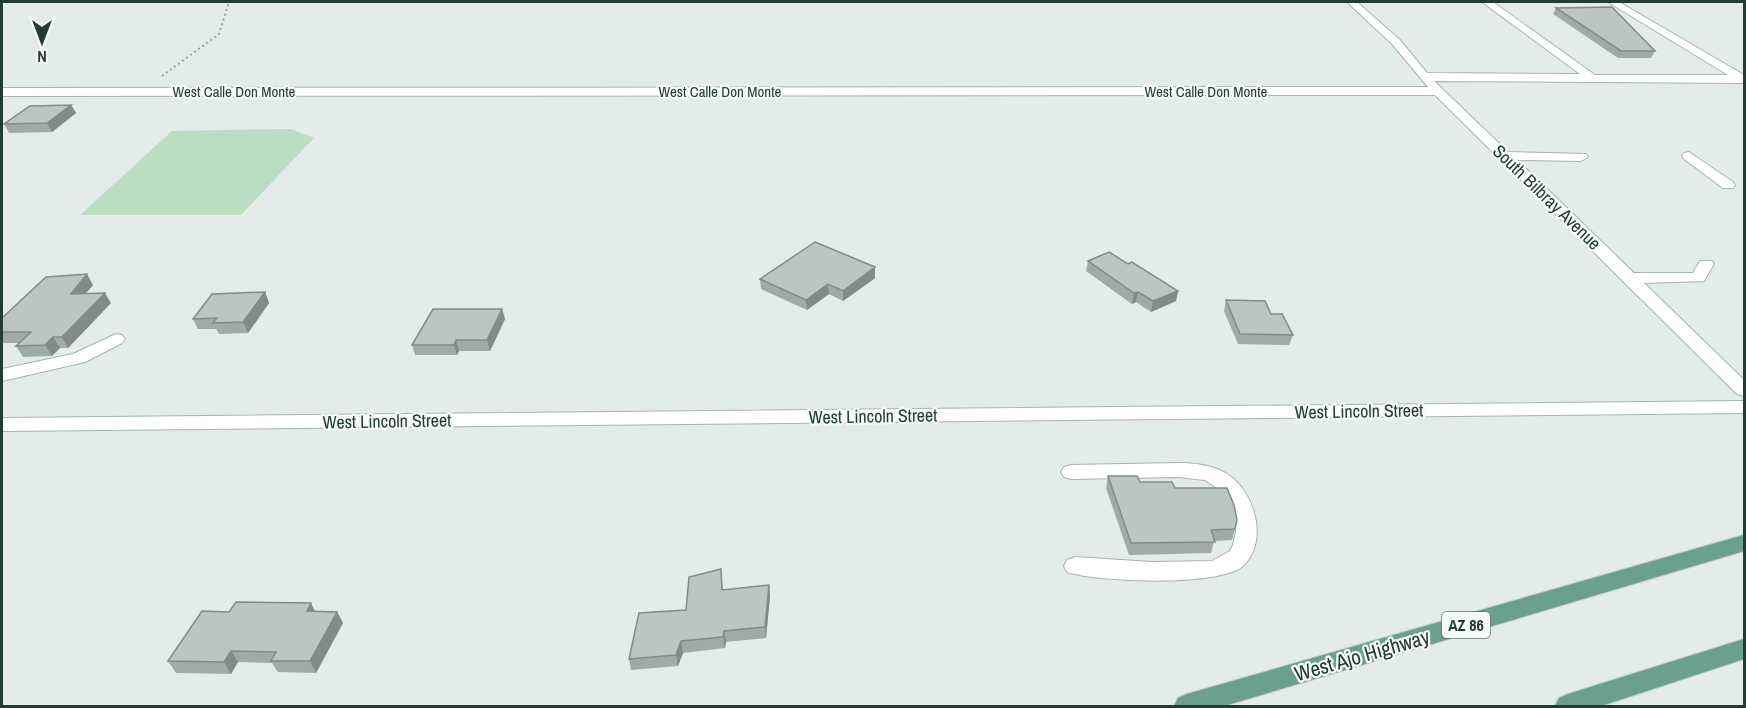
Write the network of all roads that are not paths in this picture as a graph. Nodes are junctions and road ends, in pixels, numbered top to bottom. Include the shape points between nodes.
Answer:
1 (1352, 2) edge
2 (1487, 2) edge
3 (1613, 2) edge
4 (1424, 77) junction
5 (1592, 78) junction
6 (1743, 79) edge
7 (1438, 91) junction
8 (2, 92) edge
9 (1504, 156) junction
10 (1689, 156) dead end
11 (1581, 157) dead end
12 (1728, 185) dead end
13 (1706, 264) dead end
14 (1630, 278) junction
15 (116, 339) dead end
16 (2, 375) edge
17 (1744, 390) edge
18 (1744, 407) edge
19 (2, 425) edge
20 (1071, 472) dead end
21 (1744, 543) edge
22 (1075, 566) dead end
23 (1744, 649) edge
24 (1187, 706) edge
25 (1568, 706) edge

1 - 4 street, South Bilbray Avenue via 1396,42
2 - 5 street
3 - 6 street
4 - 5 street
4 - 7 street, South Bilbray Avenue
5 - 6 street
7 - 8 street, West Calle Don Monte
7 - 9 street, South Bilbray Avenue
9 - 11 street
9 - 14 street, South Bilbray Avenue
10 - 12 street
13 - 14 street via 1698,278
14 - 17 street, South Bilbray Avenue
15 - 16 street via 79,358
18 - 19 street, West Lincoln Street
20 - 22 street via 1175,470 1212,475 1227,483 1237,495 1248,529 1241,554 1210,570
21 - 24 main road, West Ajo Highway / AZ 86
23 - 25 main road

